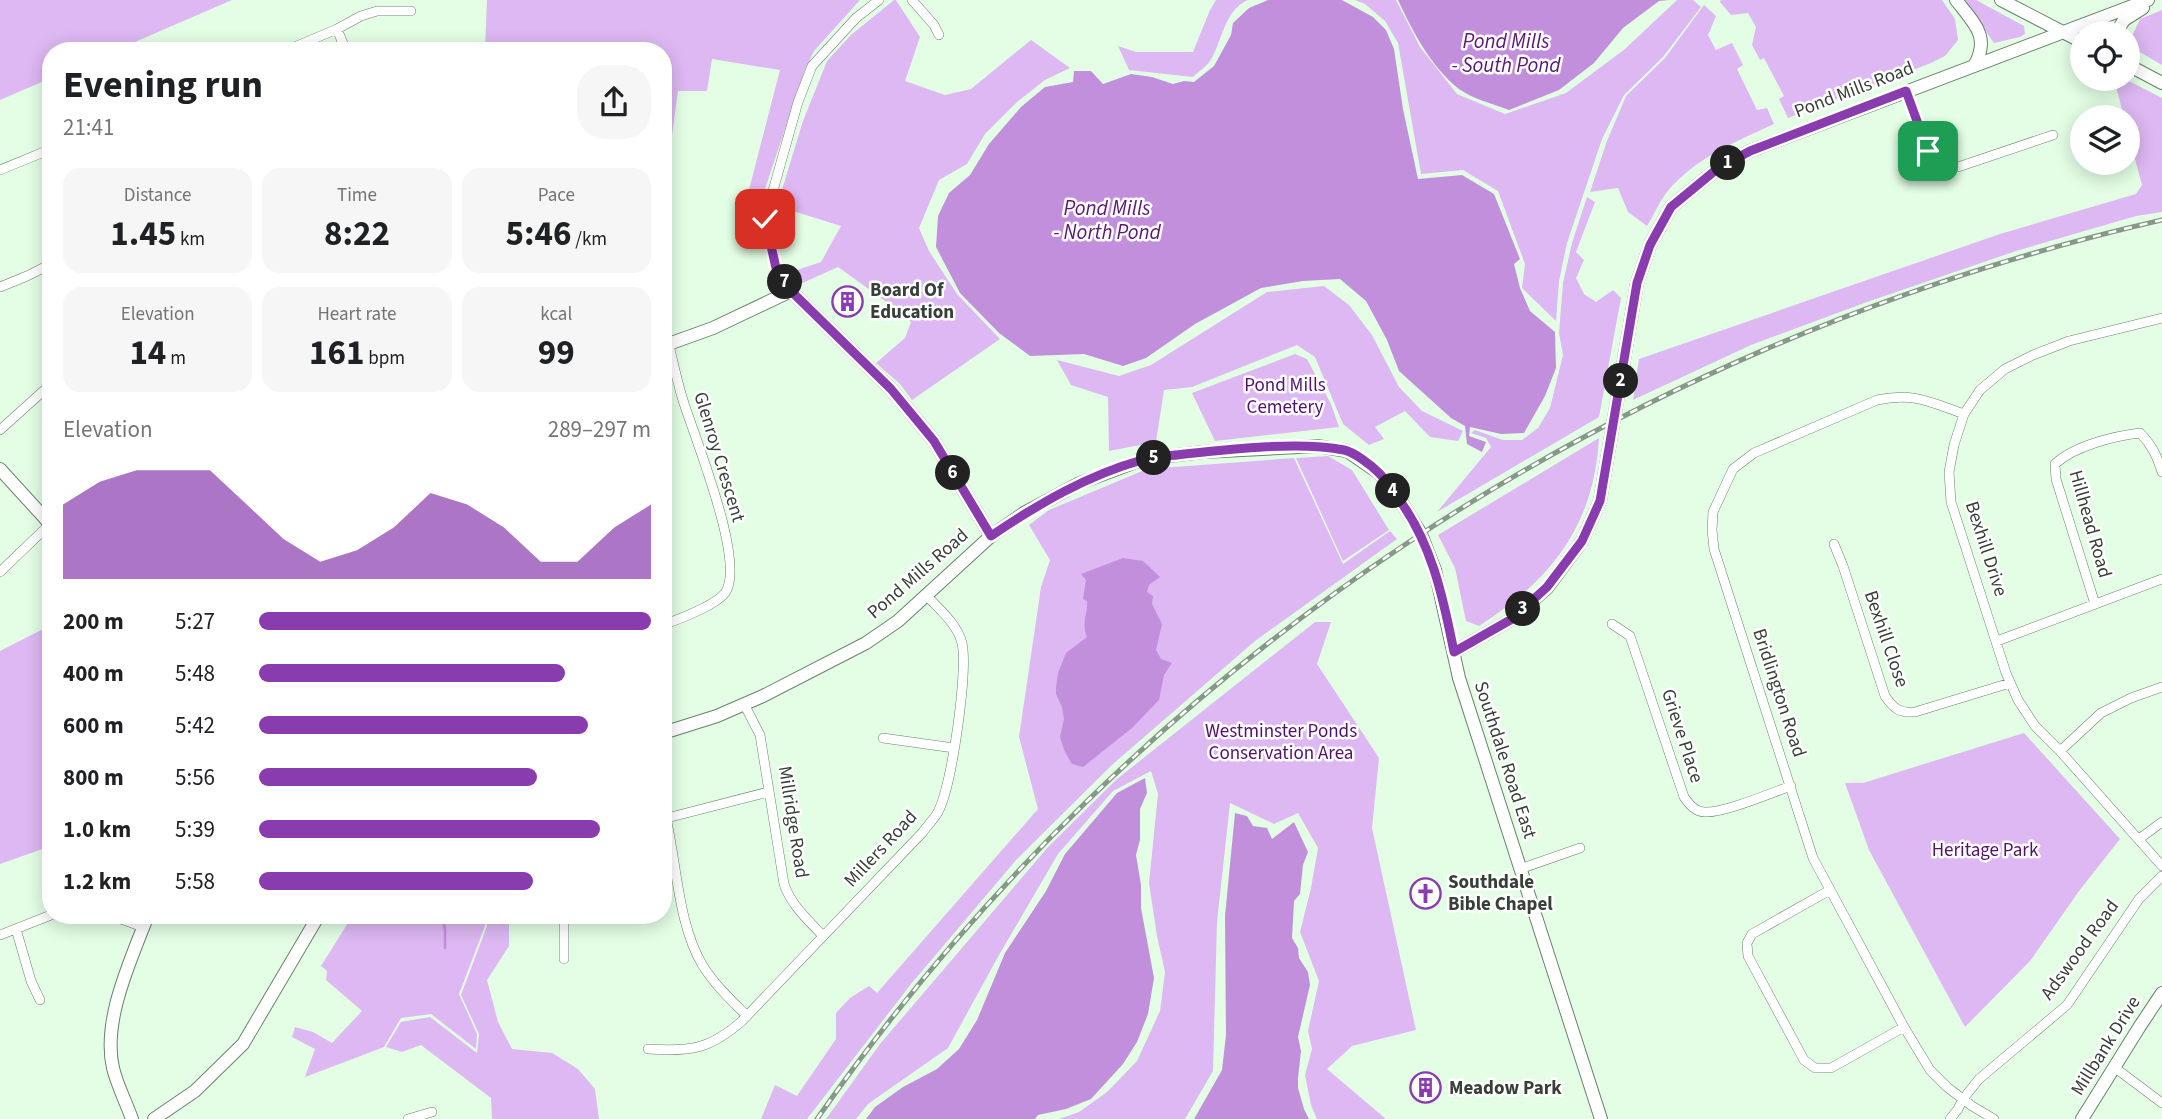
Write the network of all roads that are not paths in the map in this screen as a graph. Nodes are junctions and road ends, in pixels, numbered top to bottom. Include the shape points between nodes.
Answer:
1 (879, 0) edge
2 (912, 0) edge
3 (1956, 0) edge
4 (2001, 0) edge
5 (2148, 0) edge
6 (2156, 0) edge
7 (411, 11) dead end
8 (2123, 21) edge
9 (337, 29) junction
10 (2064, 33) junction
11 (939, 35) dead end
12 (2070, 36) edge
13 (306, 42) edge
14 (342, 42) edge
15 (1974, 66) junction
16 (2140, 71) edge
17 (2162, 83) edge
18 (1906, 91) junction
19 (2053, 135) dead end
20 (42, 153) edge
21 (0, 170) edge
22 (42, 268) edge
23 (0, 287) edge
24 (791, 291) junction
25 (2162, 318) edge
26 (672, 343) edge
27 (672, 364) edge
28 (42, 392) edge
29 (1964, 414) junction
30 (0, 430) edge
31 (0, 469) edge
32 (2162, 472) edge
33 (42, 514) edge
34 (42, 532) edge
35 (991, 536) junction
36 (1834, 544) dead end
37 (0, 572) edge
38 (2162, 579) edge
39 (927, 596) junction
40 (2095, 604) junction
41 (672, 621) edge
42 (1612, 624) dead end
43 (1997, 641) junction
44 (1454, 652) junction
45 (2010, 683) junction
46 (2162, 687) edge
47 (744, 704) junction
48 (672, 730) edge
49 (883, 738) dead end
50 (954, 748) junction
51 (2060, 751) junction
52 (1791, 786) junction
53 (768, 792) junction
54 (672, 816) edge
55 (2162, 822) edge
56 (2139, 839) junction
57 (672, 844) edge
58 (1580, 848) dead end
59 (2162, 866) edge
60 (1520, 869) junction
61 (2162, 876) edge
62 (1830, 890) junction
63 (42, 919) edge
64 (144, 924) edge
65 (314, 924) edge
66 (564, 924) edge
67 (16, 929) junction
68 (0, 935) edge
69 (823, 936) junction
70 (564, 959) dead end
71 (2162, 993) edge
72 (40, 1000) dead end
73 (747, 1016) junction
74 (1904, 1027) junction
75 (648, 1049) dead end
76 (2114, 1067) junction
77 (1963, 1099) junction
78 (2162, 1103) edge
79 (432, 1112) dead end
80 (132, 1119) edge
81 (153, 1119) edge
82 (408, 1119) edge
83 (1601, 1119) edge
84 (1950, 1119) edge
85 (1994, 1119) edge
86 (2082, 1119) edge

1 - 24 street via 812,66 798,102 765,219 776,268
2 - 11 street
3 - 15 main road via 1980,33 1982,53
4 - 10 main road
5 - 10 main road, Pond Mills Road
6 - 8 main road
7 - 9 street via 377,11
9 - 13 street
9 - 14 street
10 - 12 main road
10 - 15 main road, Pond Mills Road
15 - 18 main road, Pond Mills Road
16 - 17 main road
18 - 19 street via 1937,165 1958,167
18 - 44 main road, Pond Mills Road via 1750,151 1717,169 1671,207 1650,245 1637,283 1600,501 1582,541 1547,587 1512,619
20 - 21 street
22 - 23 street
24 - 26 main road
24 - 35 main road via 891,389 934,441
25 - 29 street, Bexhill Drive via 2069,341 2033,355 2005,369 1980,390
27 - 41 street, Glenroy Crescent via 717,497 731,576 726,592 714,602
28 - 30 street
29 - 43 street, Bexhill Drive via 1950,472 1951,502
29 - 52 street, Bridlington Road via 1922,399 1898,396 1877,400 1754,453 1733,470 1724,487 1713,512 1714,549
31 - 33 main road
32 - 40 street, Hillhead Road via 2157,454 2140,433 2066,454 2055,464
34 - 37 street
35 - 39 main road, Pond Mills Road
35 - 44 main road, Pond Mills Road via 1080,483 1144,459 1266,447 1317,446 1347,451 1379,473 1421,534 1435,570
36 - 45 street, Bexhill Close via 1885,696 1894,708 1915,712
38 - 40 street, Hillhead Road
39 - 47 main road, Pond Mills Road via 866,643
39 - 50 street, Millers Road via 952,622 962,642 964,671
40 - 43 street, Hillhead Road
42 - 52 street, Grieve Place via 1630,636 1684,797 1692,808 1720,810
43 - 45 street, Bexhill Drive
44 - 60 main road, Southdale Road East
45 - 51 street, Bexhill Drive via 2035,726
46 - 51 street via 2101,713
47 - 48 main road, Pond Mills Road
47 - 53 street, Millridge Road via 760,735
49 - 50 street
50 - 69 street, Millers Road via 938,811
51 - 56 street, Bexhill Drive
52 - 62 street, Bridlington Road via 1813,858
53 - 54 street
53 - 69 street, Millridge Road via 788,896
55 - 56 street
56 - 59 street, Bexhill Drive
57 - 73 street via 691,943 721,990
58 - 60 street
60 - 83 main road, Southdale Road East
61 - 77 street, Adswood Road via 2139,899 2067,1005 1979,1079
62 - 74 street, Bridlington Road
62 - 74 street via 1752,934 1748,956 1760,982 1804,1060 1815,1068 1831,1068
63 - 67 street
64 - 80 main road via 112,1020 112,1066
65 - 81 main road via 243,1044 195,1091
66 - 70 street
67 - 68 street
67 - 72 street
69 - 73 street, Millers Road
71 - 76 main road, Millbank Drive
73 - 75 street, Millers Road via 724,1037 702,1047
74 - 77 street, Bridlington Road via 1930,1070
76 - 78 street
76 - 86 main road, Millbank Drive
77 - 84 street, Adswood Road
77 - 85 street, Bridlington Road
79 - 82 street

